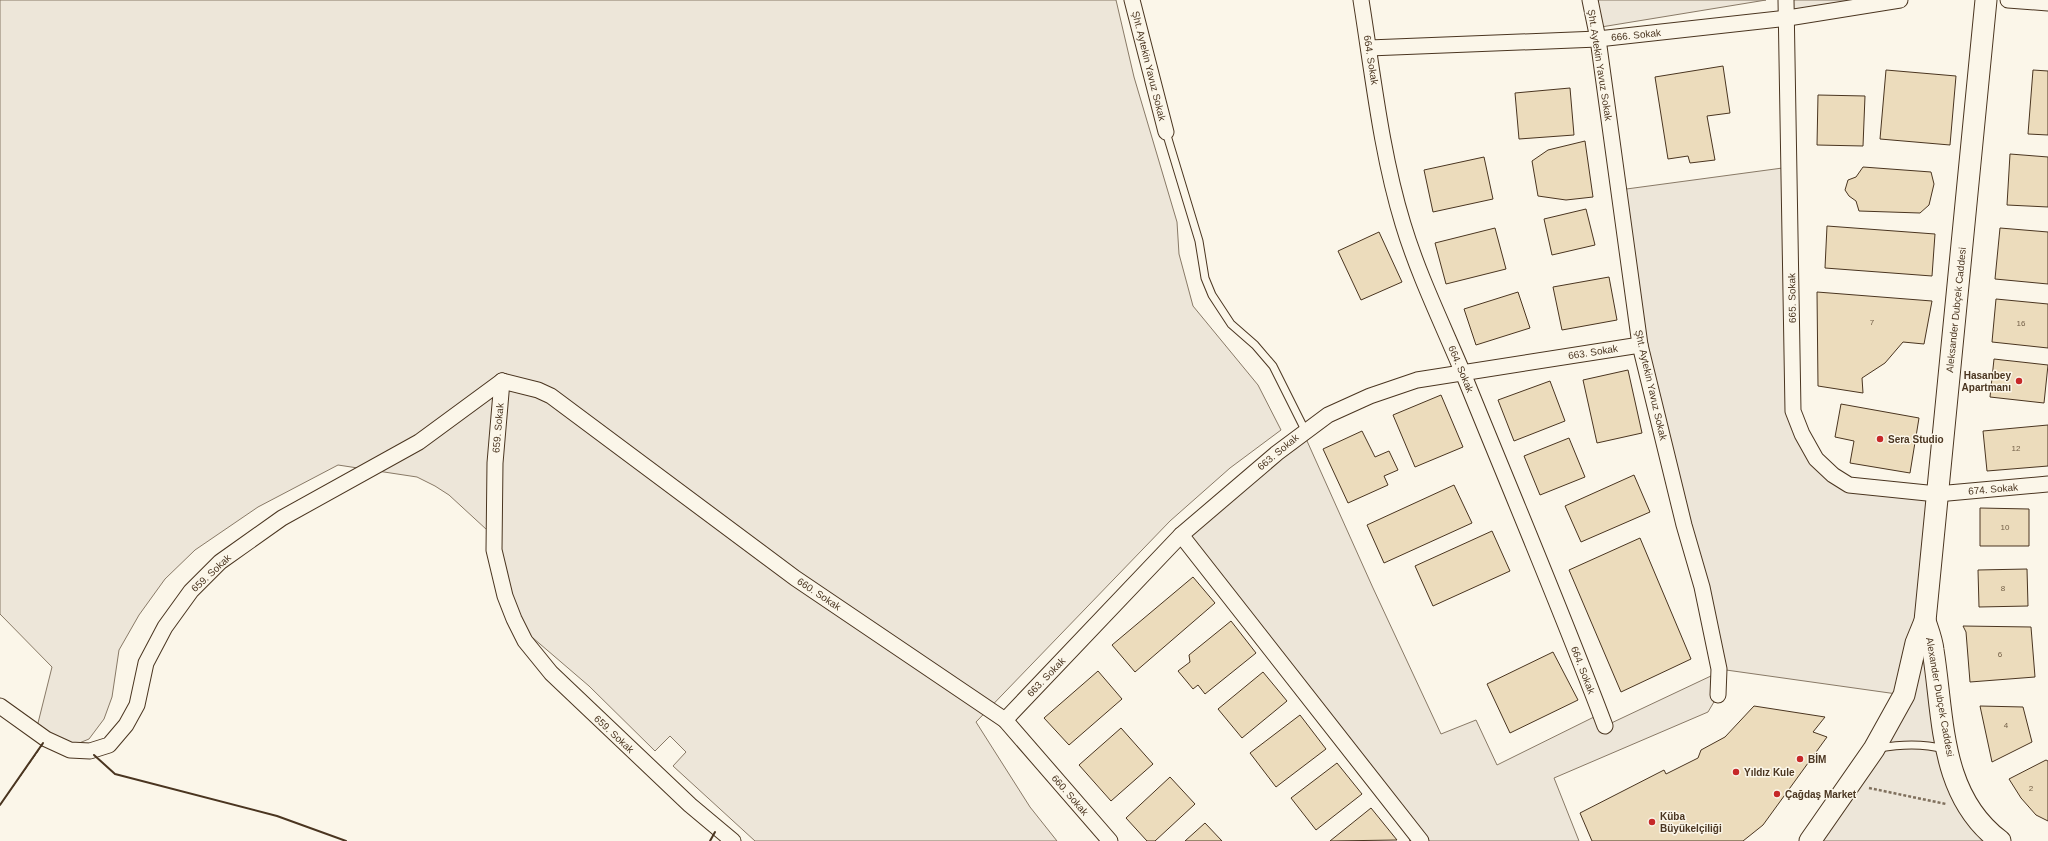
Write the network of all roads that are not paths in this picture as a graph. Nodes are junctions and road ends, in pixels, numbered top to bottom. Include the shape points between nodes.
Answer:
1 (1132, 0) edge
2 (1361, 0) edge
3 (1590, 0) edge
4 (1786, 0) edge
5 (1900, 0) edge
6 (1986, 0) edge
7 (2008, 0) edge
8 (2048, 3) edge
9 (1788, 18) junction
10 (1598, 39) junction
11 (1369, 48) junction
12 (1166, 132) joint
13 (1640, 345) junction
14 (1462, 372) junction
15 (502, 381) junction
16 (1305, 430) junction
17 (2048, 484) edge
18 (1938, 494) junction
19 (1181, 535) junction
20 (1925, 621) junction
21 (1718, 695) dead end
22 (0, 706) edge
23 (1005, 720) junction
24 (1605, 726) dead end
25 (1874, 749) junction
26 (1948, 751) junction
27 (733, 841) edge
28 (1110, 841) edge
29 (1421, 841) edge
30 (1810, 841) edge
31 (2000, 841) edge

1 - 12 street, Şht. Aytekin Yavuz Sokak
2 - 11 street, 664. Sokak
3 - 10 street, Şht. Aytekin Yavuz Sokak
4 - 9 street, 665. Sokak
5 - 9 street, 666. Sokak
6 - 18 main road, Aleksander Dubçek Caddesi
7 - 8 street
9 - 10 street, 666. Sokak
9 - 18 street, 665. Sokak via 1793,411 1816,459 1833,475 1849,485
10 - 11 street, 666. Sokak
10 - 13 street, Şht. Aytekin Yavuz Sokak
11 - 14 street, 664. Sokak via 1387,157 1403,224 1422,278
12 - 16 lane via 1199,242 1205,278 1212,295 1231,324 1265,355 1273,366
13 - 14 street, 663. Sokak
13 - 21 street, Şht. Aytekin Yavuz Sokak via 1684,525 1702,587 1719,669
14 - 16 street, 663. Sokak via 1417,380 1370,396 1328,415
14 - 24 street, 664. Sokak
15 - 22 street, 659. Sokak via 419,442 282,518 220,562 191,591 165,627 146,663 137,705 126,725 109,745 90,751 70,750 46,739
15 - 23 street, 660. Sokak via 551,396 795,578
15 - 27 street, 659. Sokak via 495,463 494,550 505,596 519,630 551,673 690,805
16 - 19 street, 663. Sokak
17 - 18 street, 674. Sokak
18 - 20 main road, Aleksander Dubçek Caddesi
19 - 23 street, 663. Sokak
19 - 29 street
20 - 25 main road, Alexander Dubçek Caddesi via 1916,643 1904,694
20 - 26 main road, Alexander Dubçek Caddesi via 1933,649 1940,712
23 - 28 street, 660. Sokak
25 - 26 lane via 1913,744 1930,745
25 - 30 main road, Alexander Dubçek Caddesi
26 - 31 main road, Alexander Dubçek Caddesi via 1968,809 1988,832

